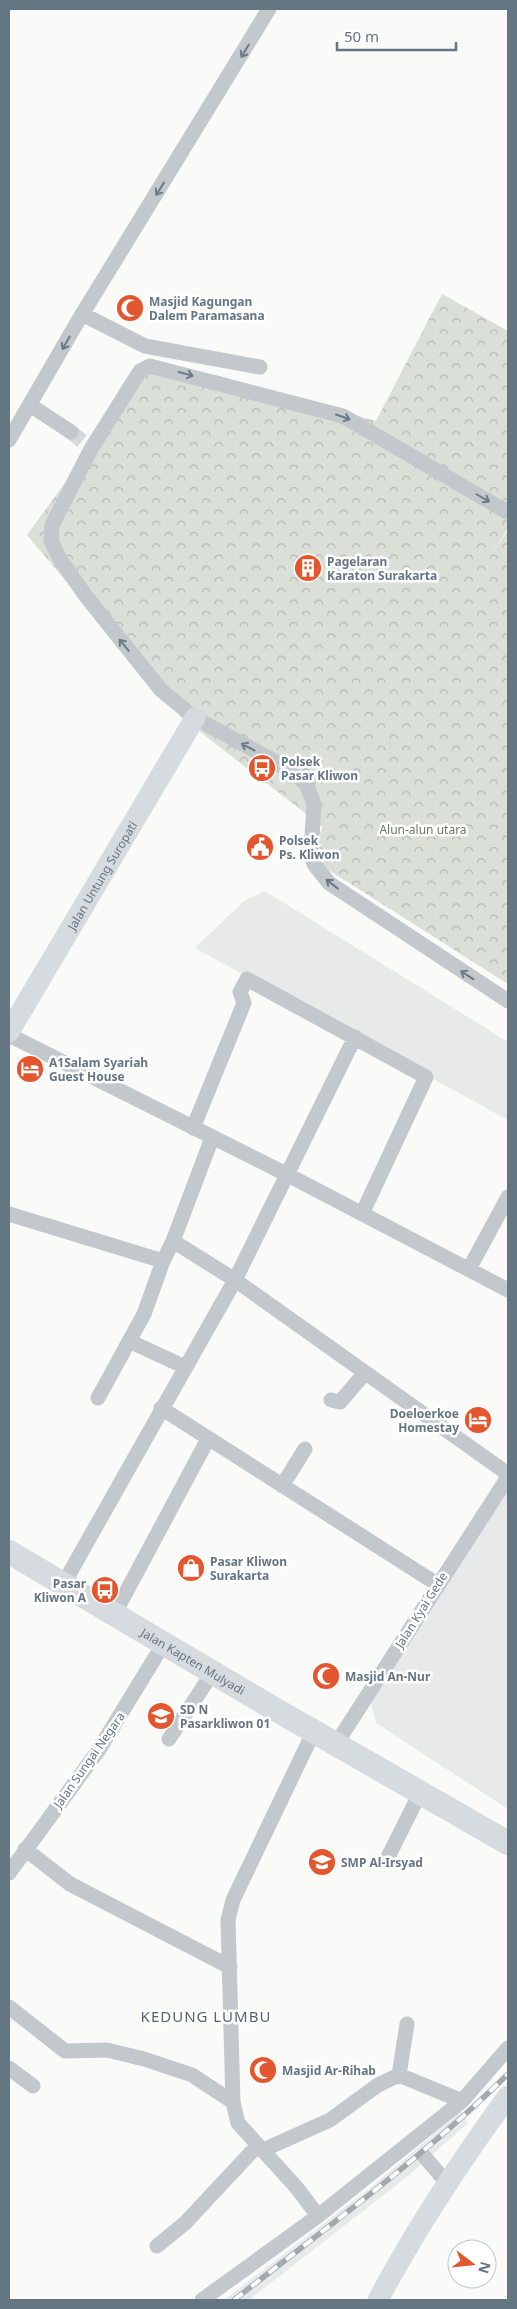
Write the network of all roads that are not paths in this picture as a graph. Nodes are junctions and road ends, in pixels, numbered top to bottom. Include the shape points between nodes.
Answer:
1 (270, 9) edge
2 (82, 314) junction
3 (260, 367) dead end
4 (30, 405) junction
5 (9, 440) edge
6 (81, 441) junction
7 (508, 511) edge
8 (194, 718) junction
9 (508, 1001) edge
10 (9, 1034) edge
11 (355, 1037) junction
12 (192, 1128) junction
13 (212, 1138) junction
14 (288, 1175) junction
15 (508, 1197) edge
16 (9, 1214) edge
17 (362, 1214) junction
18 (173, 1241) junction
19 (163, 1261) junction
20 (469, 1269) junction
21 (235, 1280) junction
22 (508, 1290) edge
23 (129, 1341) junction
24 (185, 1367) junction
25 (365, 1373) junction
26 (98, 1398) dead end
27 (331, 1400) dead end
28 (161, 1408) junction
29 (208, 1439) junction
30 (305, 1449) dead end
31 (508, 1475) edge
32 (282, 1486) junction
33 (9, 1552) edge
34 (64, 1583) junction
35 (437, 1584) junction
36 (115, 1613) junction
37 (164, 1643) junction
38 (213, 1672) junction
39 (314, 1731) junction
40 (169, 1739) dead end
41 (336, 1744) junction
42 (420, 1793) junction
43 (508, 1843) edge
44 (26, 1849) junction
45 (388, 1857) dead end
46 (9, 1874) edge
47 (230, 1967) junction
48 (9, 2007) edge
49 (407, 2024) dead end
50 (508, 2048) edge
51 (9, 2068) edge
52 (398, 2074) junction
53 (33, 2086) dead end
54 (508, 2096) edge
55 (462, 2101) junction
56 (233, 2102) junction
57 (260, 2147) junction
58 (424, 2156) dead end
59 (446, 2182) junction
60 (318, 2216) junction
61 (157, 2246) dead end
62 (202, 2300) edge
63 (378, 2300) edge

1 -> 2 street
2 - 3 street via 145,346
2 -> 4 street
4 - 5 street
4 - 6 street
6 -> 7 street via 140,371 156,366 343,416
8 -> 6 street via 161,690 86,595 53,547 50,532
9 -> 8 street via 329,883 314,864 311,852 314,804 306,783 278,763
8 - 10 street, Jalan Untung Suropati
10 - 12 street
11 - 12 street via 247,979 240,992 244,1003
11 - 14 street
11 - 17 street via 426,1077
12 - 13 street
13 - 14 street
13 - 18 street
14 - 17 street
14 - 21 street
15 - 20 street
16 - 19 street
17 - 20 street
18 - 19 street
18 - 21 street
19 - 23 street via 144,1314
20 - 22 street
21 - 24 street
21 - 25 street
23 - 24 street
23 - 26 street
24 - 28 street
25 - 27 street via 340,1402
25 - 31 street
28 - 29 street
28 - 34 street
29 - 32 street
29 - 36 street
30 - 32 street
31 - 35 street, Jalan Kyai Gede
32 - 35 street
33 - 34 main road, Jalan Kapten Mulyadi
34 - 36 main road, Jalan Kapten Mulyadi
35 - 41 street, Jalan Kyai Gede
36 - 37 main road, Jalan Kapten Mulyadi
37 - 38 main road, Jalan Kapten Mulyadi
37 - 44 street, Jalan Sungai Negara via 98,1751
38 - 39 main road, Jalan Kapten Mulyadi
38 - 40 street
39 - 41 main road, Jalan Kapten Mulyadi
39 - 47 street via 233,1900 228,1920
41 - 42 main road, Jalan Kapten Mulyadi
42 - 43 main road, Jalan Kapten Mulyadi
42 - 45 street
44 - 46 street, Jalan Sungai Negara
44 - 47 street via 70,1884
47 - 56 street
48 - 56 street via 65,2051 107,2050 163,2065 192,2075
49 - 52 street
50 - 55 street
51 - 53 street
52 - 55 street
52 - 57 street via 330,2120
54 - 59 street
55 - 60 street
56 - 57 street via 238,2123
57 - 60 street
57 - 61 street via 185,2224
58 - 59 street
59 - 63 street
60 - 62 street

